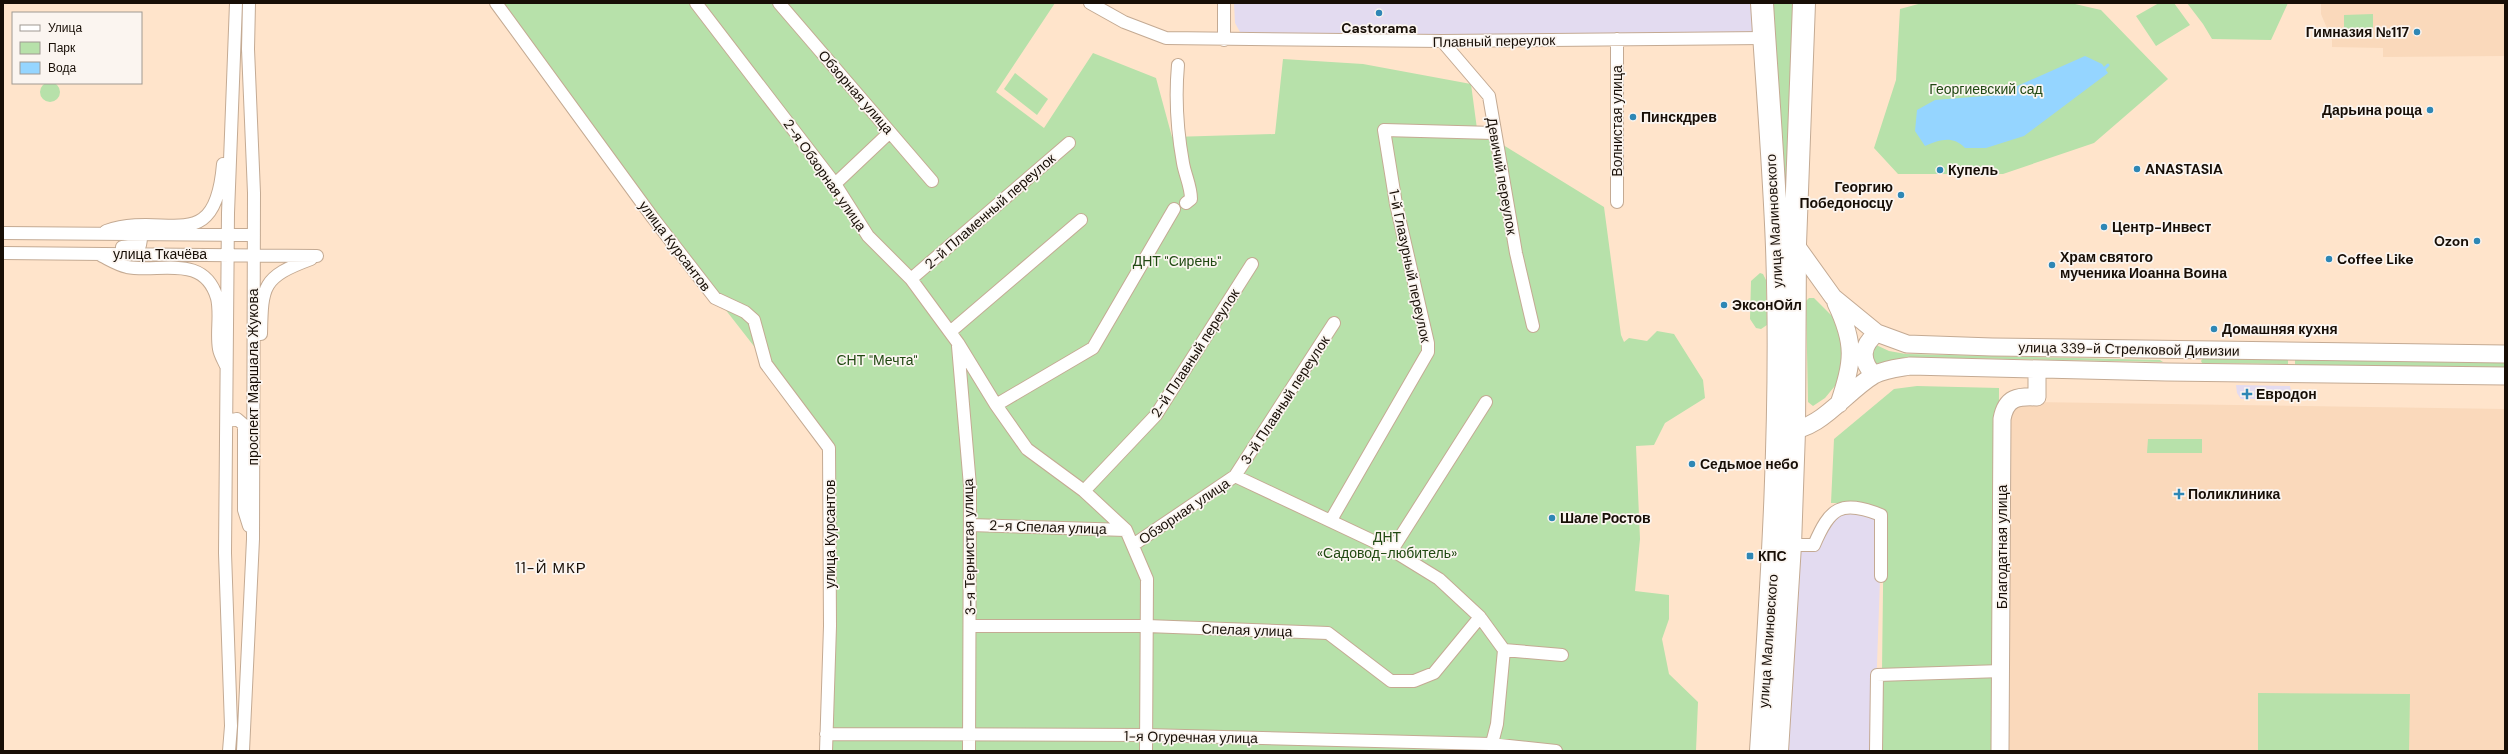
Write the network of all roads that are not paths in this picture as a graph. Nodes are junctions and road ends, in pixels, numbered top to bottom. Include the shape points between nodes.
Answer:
1 (236, 3) edge
2 (249, 3) edge
3 (496, 3) edge
4 (696, 3) edge
5 (779, 3) edge
6 (1090, 3) edge
7 (1224, 3) edge
8 (1762, 3) edge
9 (1804, 3) edge
10 (1764, 38) junction
11 (1617, 39) junction
12 (1224, 40) junction
13 (1442, 42) junction
14 (1178, 66) dead end
15 (232, 117) junction
16 (890, 132) junction
17 (1494, 133) junction
18 (1069, 143) dead end
19 (932, 181) dead end
20 (835, 184) junction
21 (1617, 202) dead end
22 (1186, 203) dead end
23 (1174, 209) dead end
24 (1081, 220) dead end
25 (3, 233) edge
26 (34, 233) junction
27 (98, 234) junction
28 (136, 234) junction
29 (229, 234) junction
30 (254, 234) junction
31 (3, 241) edge
32 (1795, 244) junction
33 (3, 253) edge
34 (54, 254) junction
35 (97, 254) junction
36 (228, 255) junction
37 (254, 255) junction
38 (1252, 264) dead end
39 (911, 279) junction
40 (1833, 297) junction
41 (1334, 323) dead end
42 (1533, 326) dead end
43 (950, 332) junction
44 (1877, 333) junction
45 (958, 343) junction
46 (2168, 350) junction
47 (2198, 350) junction
48 (2505, 354) edge
49 (253, 366) junction
50 (2037, 368) junction
51 (227, 369) junction
52 (2166, 372) junction
53 (2198, 372) junction
54 (1874, 375) junction
55 (2505, 376) edge
56 (1486, 402) dead end
57 (1839, 404) junction
58 (996, 405) junction
59 (227, 421) junction
60 (1786, 432) junction
61 (1236, 476) junction
62 (1084, 491) junction
63 (1331, 520) junction
64 (970, 525) junction
65 (1126, 530) junction
66 (253, 539) junction
67 (1133, 545) junction
68 (1790, 545) junction
69 (1392, 550) junction
70 (1881, 576) dead end
71 (1480, 617) junction
72 (970, 626) junction
73 (1147, 626) junction
74 (1504, 650) junction
75 (1562, 656) dead end
76 (2002, 671) junction
77 (826, 734) junction
78 (969, 734) junction
79 (1146, 735) junction
80 (1490, 747) edge
81 (1556, 750) edge
82 (229, 751) edge
83 (243, 751) edge
84 (826, 751) edge
85 (969, 751) edge
86 (1146, 751) edge
87 (1760, 751) edge
88 (1777, 751) edge
89 (1876, 751) edge
90 (2000, 751) edge

1 - 15 street, проспект Маршала Жукова
2 - 30 street, проспект Маршала Жукова
3 - 77 street, улица Курсантов via 653,218 715,298 745,312 754,320 766,364 829,448 830,626
4 - 20 street, 2-я Обзорная улица
5 - 16 street, Обзорная улица
6 - 12 street, Плавный переулок via 1124,22 1166,38
7 - 12 street
8 - 10 highway, улица Малиновского
9 - 32 highway, улица Малиновского
10 - 11 street, Плавный переулок
10 - 60 highway, улица Малиновского
11 - 13 street, Плавный переулок
11 - 21 street, Волнистая улица
12 - 13 street, Плавный переулок
13 - 17 street, Девичий переулок via 1488,96
14 - 22 street via 1175,99 1183,164 1190,192 1190,199
15 - 27 street via 226,125 219,192 215,205 208,215 200,221 185,224 122,225
15 - 29 street, проспект Маршала Жукова
16 - 19 street, Обзорная улица
16 - 20 street
17 - 42 street, Девичий переулок via 1516,253
17 - 63 street, 1-й Глазурный переулок via 1384,130 1396,204 1428,342 1428,352
18 - 39 street, 2-й Пламенный переулок
20 - 39 street, 2-я Обзорная улица via 868,236
23 - 58 street via 1093,348
24 - 43 street
25 - 26 street, улица Ткачёва
26 - 27 street, улица Ткачёва
26 - 31 street via 12,242
27 - 28 street, улица Ткачёва
28 - 29 street, улица Ткачёва
28 - 34 street via 141,242 137,247 77,246
29 - 30 street, улица Ткачёва
29 - 36 street, проспект Маршала Жукова
30 - 37 street, проспект Маршала Жукова
32 - 40 main road, улица 339-й Стрелковой Дивизии
32 - 60 highway, улица Малиновского
33 - 34 street, улица Ткачёва
34 - 35 street, улица Ткачёва
35 - 36 street, улица Ткачёва
35 - 51 street via 126,267 185,268 201,275 212,287 216,297 219,309 219,350
36 - 37 street, улица Ткачёва
36 - 51 street, проспект Маршала Жукова
37 - 49 street, проспект Маршала Жукова
37 - 49 street, улица Ткачёва via 317,256 284,270 272,280 264,292 261,343
38 - 62 street, 2-й Плавный переулок via 1156,415
39 - 43 street, 2-я Обзорная улица
40 - 44 main road, улица 339-й Стрелковой Дивизии
40 - 57 main road via 1849,333 1851,351 1849,371
41 - 61 street, 3-й Плавный переулок
43 - 45 street, 2-я Обзорная улица
44 - 46 main road, улица 339-й Стрелковой Дивизии via 1907,344 1929,346
44 - 54 main road via 1863,353 1864,362
45 - 58 street, 2-я Обзорная улица
45 - 64 street, 3-я Тернистая улица via 970,486
46 - 47 main road, улица 339-й Стрелковой Дивизии
46 - 52 main road via 2174,361 2171,369
47 - 48 main road, улица 339-й Стрелковой Дивизии
47 - 53 main road via 2191,361
49 - 66 street, проспект Маршала Жукова
50 - 52 main road, улица 339-й Стрелковой Дивизии
50 - 54 main road, улица 339-й Стрелковой Дивизии via 1910,366
50 - 76 main road, Благодатная улица via 2037,397 2019,396 2004,408 2002,418
51 - 59 street, проспект Маршала Жукова
52 - 53 main road, улица 339-й Стрелковой Дивизии
53 - 55 main road, улица 339-й Стрелковой Дивизии
54 - 57 main road, улица 339-й Стрелковой Дивизии
56 - 69 street
57 - 60 main road, улица 339-й Стрелковой Дивизии via 1821,418
58 - 62 street, 2-я Обзорная улица via 1027,449
59 - 66 street via 237,419 244,425 244,510
59 - 82 street, проспект Маршала Жукова via 225,553 231,726
60 - 68 highway, улица Малиновского
60 - 87 highway, улица Малиновского via 1771,591
61 - 63 street, Обзорная улица
61 - 67 street, Обзорная улица
62 - 65 street, 2-я Обзорная улица
63 - 69 street, Обзорная улица
64 - 65 street, 2-я Спелая улица
64 - 72 street, 3-я Тернистая улица
65 - 67 street
66 - 83 street, проспект Маршала Жукова
67 - 73 street via 1147,579
68 - 70 street via 1814,545 1825,520 1835,512 1847,508 1862,508 1881,515
68 - 88 highway, улица Малиновского
69 - 71 street, Обзорная улица via 1439,579
71 - 73 street, Спелая улица via 1434,674 1414,681 1391,681 1328,633
71 - 74 street, Обзорная улица
72 - 73 street, Спелая улица
72 - 78 street, 3-я Тернистая улица
73 - 79 street
74 - 75 street
74 - 80 street via 1497,724
76 - 89 street via 1877,675
76 - 90 main road, Благодатная улица
77 - 78 street, 1-я Огуречная улица
77 - 84 street, улица Курсантов
78 - 79 street, 1-я Огуречная улица
78 - 85 street, 3-я Тернистая улица
79 - 80 street, 1-я Огуречная улица
79 - 86 street
80 - 81 street, 1-я Огуречная улица

